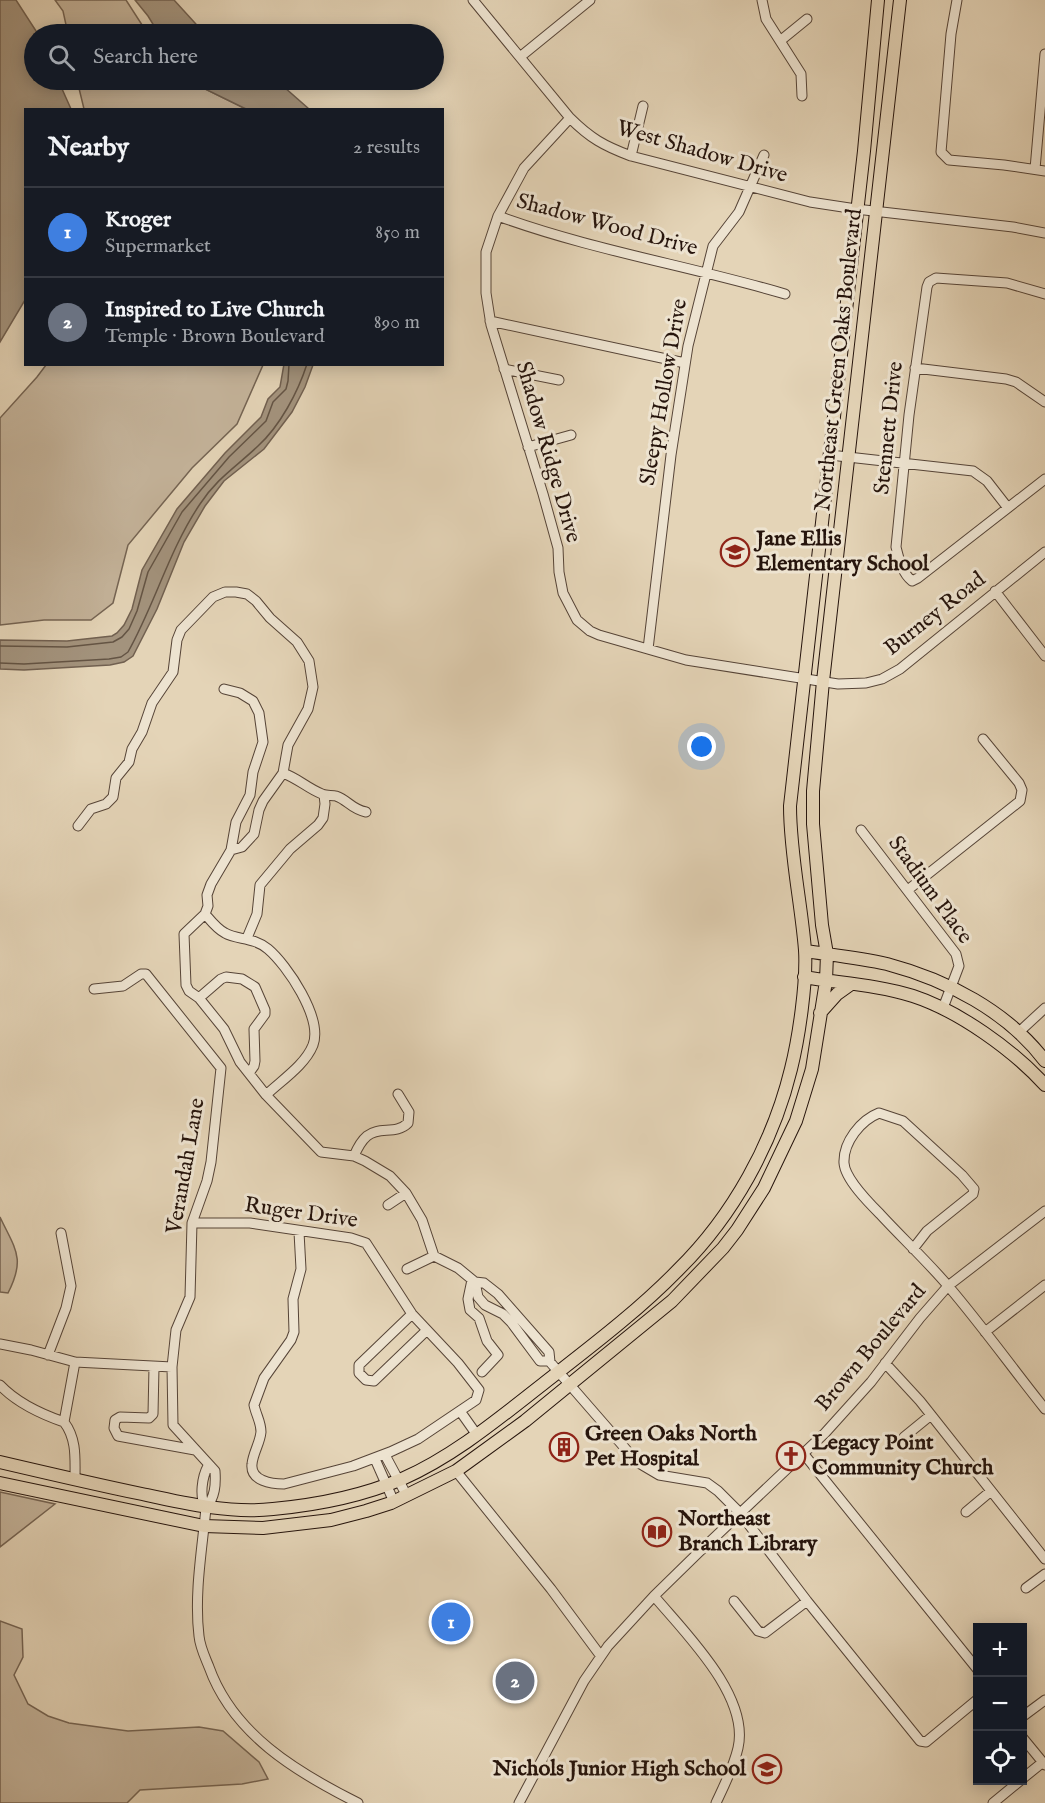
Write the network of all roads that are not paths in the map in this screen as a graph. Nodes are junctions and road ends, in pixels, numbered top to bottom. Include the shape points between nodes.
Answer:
1 (473, 0) edge
2 (590, 0) edge
3 (762, 0) edge
4 (878, 0) edge
5 (900, 0) edge
6 (957, 0) edge
7 (807, 19) dead end
8 (780, 41) junction
9 (1045, 54) edge
10 (520, 57) junction
11 (802, 96) dead end
12 (643, 106) dead end
13 (570, 118) junction
14 (765, 155) dead end
15 (631, 156) junction
16 (1035, 169) junction
17 (1045, 171) edge
18 (752, 187) junction
19 (856, 209) junction
20 (877, 212) junction
21 (498, 216) junction
22 (1045, 233) edge
23 (706, 272) junction
24 (785, 294) dead end
25 (1045, 294) edge
26 (490, 321) junction
27 (685, 363) junction
28 (915, 368) junction
29 (504, 369) junction
30 (559, 380) dead end
31 (1045, 402) edge
32 (571, 435) dead end
33 (528, 447) junction
34 (830, 455) junction
35 (849, 457) junction
36 (904, 464) junction
37 (1045, 479) edge
38 (1008, 508) junction
39 (1045, 552) edge
40 (995, 591) junction
41 (648, 650) junction
42 (1045, 656) edge
43 (805, 679) junction
44 (823, 681) junction
45 (224, 689) dead end
46 (982, 740) dead end
47 (283, 773) junction
48 (324, 795) junction
49 (366, 812) dead end
50 (78, 826) dead end
51 (861, 830) dead end
52 (231, 850) junction
53 (909, 890) junction
54 (205, 914) junction
55 (822, 925) junction
56 (247, 938) junction
57 (805, 951) junction
58 (827, 954) junction
59 (854, 958) junction
60 (804, 977) junction
61 (826, 981) junction
62 (851, 984) junction
63 (951, 988) junction
64 (94, 989) dead end
65 (199, 998) junction
66 (943, 1008) junction
67 (1045, 1008) edge
68 (820, 1014) junction
69 (1019, 1032) junction
70 (1045, 1061) edge
71 (249, 1073) junction
72 (1045, 1085) edge
73 (398, 1094) dead end
74 (266, 1095) junction
75 (354, 1156) junction
76 (406, 1193) junction
77 (388, 1205) dead end
78 (1045, 1211) edge
79 (192, 1223) junction
80 (299, 1232) junction
81 (61, 1233) dead end
82 (913, 1248) junction
83 (434, 1256) junction
84 (408, 1269) dead end
85 (473, 1281) junction
86 (948, 1286) junction
87 (1045, 1286) edge
88 (412, 1314) junction
89 (426, 1331) junction
90 (985, 1332) junction
91 (0, 1344) edge
92 (48, 1354) junction
93 (549, 1361) junction
94 (75, 1362) junction
95 (885, 1364) junction
96 (154, 1367) junction
97 (172, 1367) junction
98 (482, 1372) dead end
99 (558, 1372) junction
100 (0, 1385) edge
101 (569, 1385) junction
102 (1045, 1409) edge
103 (460, 1411) junction
104 (931, 1415) junction
105 (64, 1422) junction
106 (477, 1435) junction
107 (904, 1437) dead end
108 (195, 1449) junction
109 (803, 1453) junction
110 (385, 1455) junction
111 (375, 1459) junction
112 (0, 1462) edge
113 (456, 1472) junction
114 (75, 1479) junction
115 (399, 1480) junction
116 (0, 1483) edge
117 (386, 1484) junction
118 (991, 1491) junction
119 (407, 1496) junction
120 (394, 1502) junction
121 (206, 1508) junction
122 (966, 1512) dead end
123 (740, 1513) junction
124 (204, 1526) junction
125 (1045, 1558) edge
126 (1045, 1574) edge
127 (1026, 1588) dead end
128 (654, 1596) junction
129 (807, 1600) junction
130 (734, 1601) dead end
131 (600, 1655) junction
132 (973, 1664) edge
133 (1045, 1700) edge
134 (973, 1703) edge
135 (1027, 1714) edge
136 (1027, 1742) edge
137 (1044, 1764) edge
138 (1027, 1776) edge
139 (1016, 1785) edge
140 (357, 1803) edge
141 (519, 1803) edge
142 (716, 1803) edge
143 (993, 1803) edge

1 - 10 street, West Shadow Drive
2 - 10 street
3 - 8 street via 766,19
4 - 19 main road, Northeast Green Oaks Boulevard
5 - 20 main road, Northeast Green Oaks Boulevard
6 - 16 street via 941,152 949,160
7 - 8 street
8 - 11 street via 801,74
9 - 16 street
10 - 13 street, West Shadow Drive
12 - 15 street
13 - 15 street, West Shadow Drive via 605,147
13 - 21 street, Shadow Ridge Drive via 524,168
14 - 18 street, Sleepy Hollow Drive
15 - 18 street, West Shadow Drive
16 - 17 street
18 - 19 street, West Shadow Drive
18 - 23 street, Sleepy Hollow Drive via 713,246
19 - 20 street, West Shadow Drive
19 - 34 main road, Northeast Green Oaks Boulevard
20 - 22 street, West Shadow Drive
20 - 35 main road, Northeast Green Oaks Boulevard
21 - 23 street, Shadow Wood Drive via 546,233
21 - 26 street, Shadow Ridge Drive via 486,252
23 - 24 street, Shadow Wood Drive
23 - 27 street, Sleepy Hollow Drive
25 - 28 street, Stennett Drive via 1007,284 934,279 927,287
26 - 27 street
26 - 29 street, Shadow Ridge Drive
27 - 41 street, Sleepy Hollow Drive
28 - 31 street via 1006,379
28 - 36 street, Stennett Drive
29 - 30 street
29 - 33 street, Shadow Ridge Drive
32 - 33 street
33 - 41 street, Shadow Ridge Drive via 558,548 563,593 570,611 590,631
34 - 35 street
34 - 43 main road, Northeast Green Oaks Boulevard
35 - 36 street
35 - 44 main road, Northeast Green Oaks Boulevard
36 - 38 street via 973,471 987,481
36 - 38 street, Stennett Drive via 896,547 912,581
37 - 38 street
39 - 40 street, Burney Road
40 - 42 street
40 - 44 street, Burney Road via 889,676 856,685
41 - 43 street, Shadow Ridge Drive
43 - 44 street, Burney Road
43 - 57 main road, Northeast Green Oaks Boulevard via 790,806
44 - 55 main road, Northeast Green Oaks Boulevard via 813,791
45 - 52 street via 252,701 259,713 263,742 249,795 236,822
46 - 53 street via 1019,783 1020,801
47 - 48 street
47 - 50 street via 288,745 308,709 312,693 309,661 297,642 256,601 247,594 225,592 208,601 181,630 172,672 152,704 129,762 116,778 112,797 106,804 91,809
47 - 52 street via 263,801 254,834 242,847
48 - 49 street via 337,796
48 - 56 street via 323,818 260,885 257,914
51 - 53 street, Stadium Place
52 - 54 street via 211,884
53 - 63 street, Stadium Place via 956,954 959,966
54 - 56 street via 226,934
54 - 65 street via 186,930 183,940 186,985
55 - 58 main road, Northeast Green Oaks Boulevard
55 - 59 main road via 838,947
56 - 74 street via 267,948 281,965 300,990 314,1022 313,1045
57 - 58 main road
57 - 60 main road, Northeast Green Oaks Boulevard
58 - 59 main road
58 - 61 main road, Northeast Green Oaks Boulevard
59 - 63 main road via 888,965
60 - 61 main road
60 - 99 main road, Northeast Green Oaks Boulevard via 792,1068 768,1138 748,1177 709,1236 680,1269
61 - 62 main road
61 - 68 main road, Northeast Green Oaks Boulevard
62 - 66 main road via 911,996
62 - 68 main road
63 - 66 street, Stadium Place
63 - 69 main road via 979,1002
64 - 79 street, Verandah Lane via 123,986 146,974 221,1068 211,1162
65 - 71 street via 228,1036
65 - 71 street via 226,977 242,979 255,987 265,1014 254,1029 255,1061
66 - 72 main road via 1008,1052
67 - 69 street
68 - 101 main road, Northeast Green Oaks Boulevard via 812,1069 796,1120 764,1188 737,1230 672,1301
69 - 70 main road
71 - 74 street
73 - 75 street via 409,1112 408,1123 397,1130 366,1136
74 - 75 street via 321,1152
75 - 76 street via 390,1176
76 - 77 street
76 - 83 street via 422,1221
78 - 86 street, Brown Boulevard
79 - 80 street, Ruger Drive via 250,1223
79 - 97 street, Verandah Lane via 190,1297 176,1330
80 - 88 street, Ruger Drive via 366,1243
80 - 111 street via 301,1269 293,1299 294,1332 254,1400 261,1432 251,1464 253,1470 264,1481 284,1484
81 - 92 street via 71,1286
82 - 82 street via 974,1189 903,1121 883,1113 867,1119 856,1130 844,1162 863,1196
82 - 86 street
83 - 84 street
83 - 85 street
85 - 93 street via 484,1283 510,1305 549,1352
85 - 93 street via 485,1305 512,1322 540,1361
85 - 98 street via 468,1299 470,1310 479,1318 487,1341 498,1355
86 - 90 street
86 - 95 street, Brown Boulevard
87 - 90 street
88 - 89 street, Ruger Drive
88 - 89 street via 359,1365 359,1373 374,1381
89 - 103 street, Ruger Drive via 479,1390 478,1397
90 - 102 street
91 - 92 street
92 - 94 street
93 - 99 street
94 - 96 street
94 - 105 street
95 - 104 street
95 - 109 street, Brown Boulevard via 847,1410
96 - 97 street
96 - 108 street via 153,1414 149,1418 120,1417 115,1420 116,1433
97 - 108 street, Verandah Lane via 173,1425
99 - 101 street
99 - 106 main road, Northeast Green Oaks Boulevard
100 - 105 street via 22,1403
101 - 113 main road, Northeast Green Oaks Boulevard
101 - 123 street via 637,1462 659,1474 707,1484
103 - 106 street
103 - 110 street
104 - 107 street
104 - 118 street
105 - 114 street via 73,1436
106 - 115 main road, Northeast Green Oaks Boulevard via 445,1457
108 - 121 street, Verandah Lane via 208,1466 202,1492
109 - 123 street, Brown Boulevard
109 - 132 street
110 - 111 street
110 - 115 street
111 - 117 street
112 - 114 main road, Northeast Green Oaks Boulevard
113 - 119 main road, Northeast Green Oaks Boulevard
113 - 131 street
114 - 121 main road, Northeast Green Oaks Boulevard
115 - 117 main road, Northeast Green Oaks Boulevard
115 - 119 street
116 - 124 main road, Northeast Green Oaks Boulevard
117 - 120 street
117 - 121 main road, Northeast Green Oaks Boulevard via 350,1496 270,1510
118 - 122 street
118 - 125 street
119 - 120 main road, Northeast Green Oaks Boulevard
120 - 124 main road, Northeast Green Oaks Boulevard via 312,1523 264,1528
121 - 124 street, Verandah Lane
123 - 128 street, Brown Boulevard
123 - 129 street
124 - 140 street, Verandah Lane via 199,1633 218,1691 259,1742
126 - 127 street
128 - 131 street, Brown Boulevard
128 - 142 street via 717,1674 736,1709 738,1748
129 - 130 street via 765,1633 758,1631
129 - 134 street via 922,1742
131 - 141 street, Brown Boulevard
133 - 135 street
136 - 137 street
137 - 138 street
139 - 143 street

